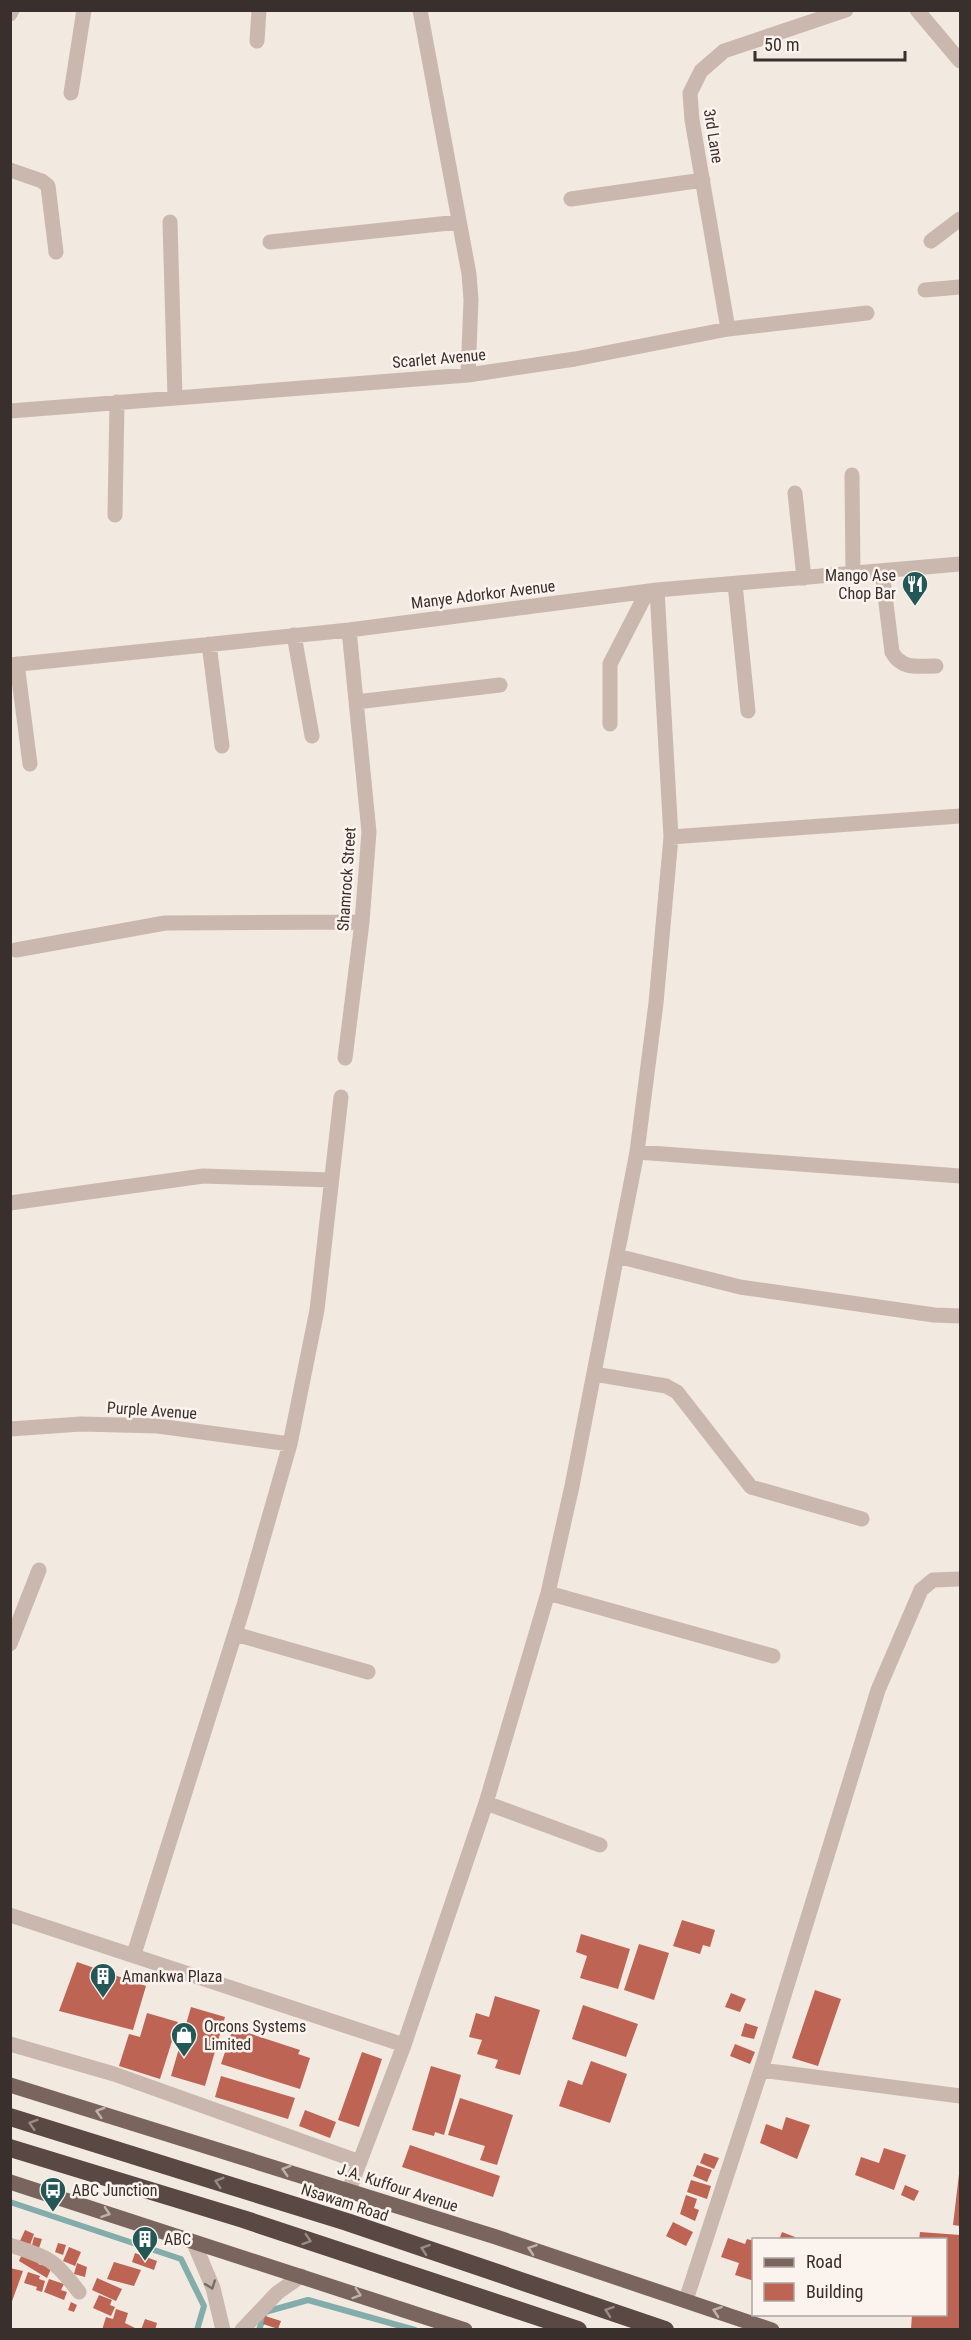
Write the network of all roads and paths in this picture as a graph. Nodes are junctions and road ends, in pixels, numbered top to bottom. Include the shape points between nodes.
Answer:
1 (84, 10) edge
2 (259, 10) edge
3 (420, 10) edge
4 (846, 10) edge
5 (917, 10) edge
6 (257, 41) dead end
7 (960, 61) edge
8 (70, 93) dead end
9 (10, 171) edge
10 (703, 180) junction
11 (571, 199) dead end
12 (960, 219) edge
13 (170, 222) dead end
14 (459, 222) junction
15 (931, 241) dead end
16 (270, 242) dead end
17 (56, 252) dead end
18 (960, 287) edge
19 (925, 290) dead end
20 (867, 313) dead end
21 (728, 330) junction
22 (468, 375) junction
23 (175, 397) junction
24 (117, 402) junction
25 (10, 411) edge
26 (852, 475) dead end
27 (795, 493) dead end
28 (115, 515) dead end
29 (960, 564) edge
30 (882, 571) junction
31 (853, 574) junction
32 (804, 578) junction
33 (735, 584) junction
34 (652, 591) junction
35 (349, 630) junction
36 (294, 635) junction
37 (209, 644) junction
38 (14, 665) edge
39 (936, 666) dead end
40 (500, 685) dead end
41 (356, 702) junction
42 (748, 711) dead end
43 (610, 724) dead end
44 (312, 736) dead end
45 (222, 746) dead end
46 (30, 764) dead end
47 (960, 816) edge
48 (671, 837) junction
49 (362, 922) junction
50 (16, 950) dead end
51 (345, 1058) dead end
52 (341, 1097) dead end
53 (637, 1152) junction
54 (960, 1176) edge
55 (331, 1180) junction
56 (10, 1203) edge
57 (617, 1256) junction
58 (960, 1316) edge
59 (594, 1374) junction
60 (10, 1429) edge
61 (290, 1444) junction
62 (862, 1519) dead end
63 (39, 1570) dead end
64 (960, 1578) edge
65 (548, 1593) junction
66 (235, 1634) junction
67 (10, 1644) edge
68 (773, 1656) dead end
69 (368, 1672) dead end
70 (486, 1803) junction
71 (600, 1845) dead end
72 (10, 1915) edge
73 (134, 1954) junction
74 (10, 2043) edge
75 (404, 2045) junction
76 (761, 2070) junction
77 (10, 2085) edge
78 (960, 2096) edge
79 (10, 2116) edge
80 (10, 2148) edge
81 (360, 2162) junction
82 (10, 2182) edge
83 (349, 2190) junction
84 (194, 2243) junction
85 (10, 2245) edge
86 (301, 2276) junction
87 (79, 2292) dead end
88 (686, 2300) junction
89 (223, 2330) edge
90 (242, 2330) edge
91 (465, 2330) edge
92 (578, 2330) edge
93 (665, 2330) edge
94 (772, 2330) edge

1 - 8 street
2 - 6 street
3 - 14 street
4 - 10 street, 3rd Lane via 724,51 701,71 690,93
5 - 7 street
9 - 17 street via 48,186
10 - 11 street
10 - 21 street, 3rd Lane
12 - 15 street
13 - 23 street
14 - 16 street
14 - 22 street via 471,300
18 - 19 street
20 - 21 street, Scarlet Avenue
21 - 22 street, Scarlet Avenue
22 - 23 street, Scarlet Avenue
23 - 24 street, Scarlet Avenue
24 - 25 street, Scarlet Avenue
24 - 28 street
26 - 31 street
27 - 32 street
29 - 30 street, Manye Adorkor Avenue
30 - 31 street, Manye Adorkor Avenue
30 - 39 street via 892,652 897,661 904,666
31 - 32 street, Manye Adorkor Avenue
32 - 33 street, Manye Adorkor Avenue
33 - 34 street, Manye Adorkor Avenue
33 - 42 street
34 - 35 street, Manye Adorkor Avenue
34 - 43 street via 610,664
34 - 48 street
35 - 36 street, Manye Adorkor Avenue
35 - 41 street, Shamrock Street
36 - 37 street, Manye Adorkor Avenue
36 - 44 street
37 - 38 street, Manye Adorkor Avenue
37 - 45 street
38 - 46 street
40 - 41 street
41 - 49 street, Shamrock Street via 369,832
47 - 48 street
48 - 53 street
49 - 50 street via 165,923
49 - 51 street, Shamrock Street
52 - 55 street
53 - 54 street
53 - 57 street
55 - 56 street via 203,1176
55 - 61 street via 317,1310
57 - 58 street via 740,1287
57 - 59 street
59 - 62 street via 666,1386 677,1392 751,1487
59 - 65 street
60 - 61 street, Purple Avenue via 81,1424 158,1426
61 - 66 street
63 - 67 street
64 - 76 street via 933,1580 921,1590 878,1690
65 - 68 street
65 - 70 street
66 - 69 street
66 - 73 street
70 - 71 street
70 - 75 street
72 - 73 street
73 - 75 street
74 - 81 street via 114,2074
75 - 81 street
76 - 78 street
76 - 88 street
83 -> 77 main road, J.A. Kuffour Avenue
93 -> 79 highway, Nsawam Road via 347,2222
80 -> 92 highway via 243,2219
81 - 83 street
82 -> 84 main road
88 -> 83 main road, J.A. Kuffour Avenue
84 - 86 main road
84 -> 89 street via 213,2289
85 - 87 street via 54,2261
86 - 90 street via 277,2293
86 -> 91 main road
94 -> 88 main road, J.A. Kuffour Avenue

